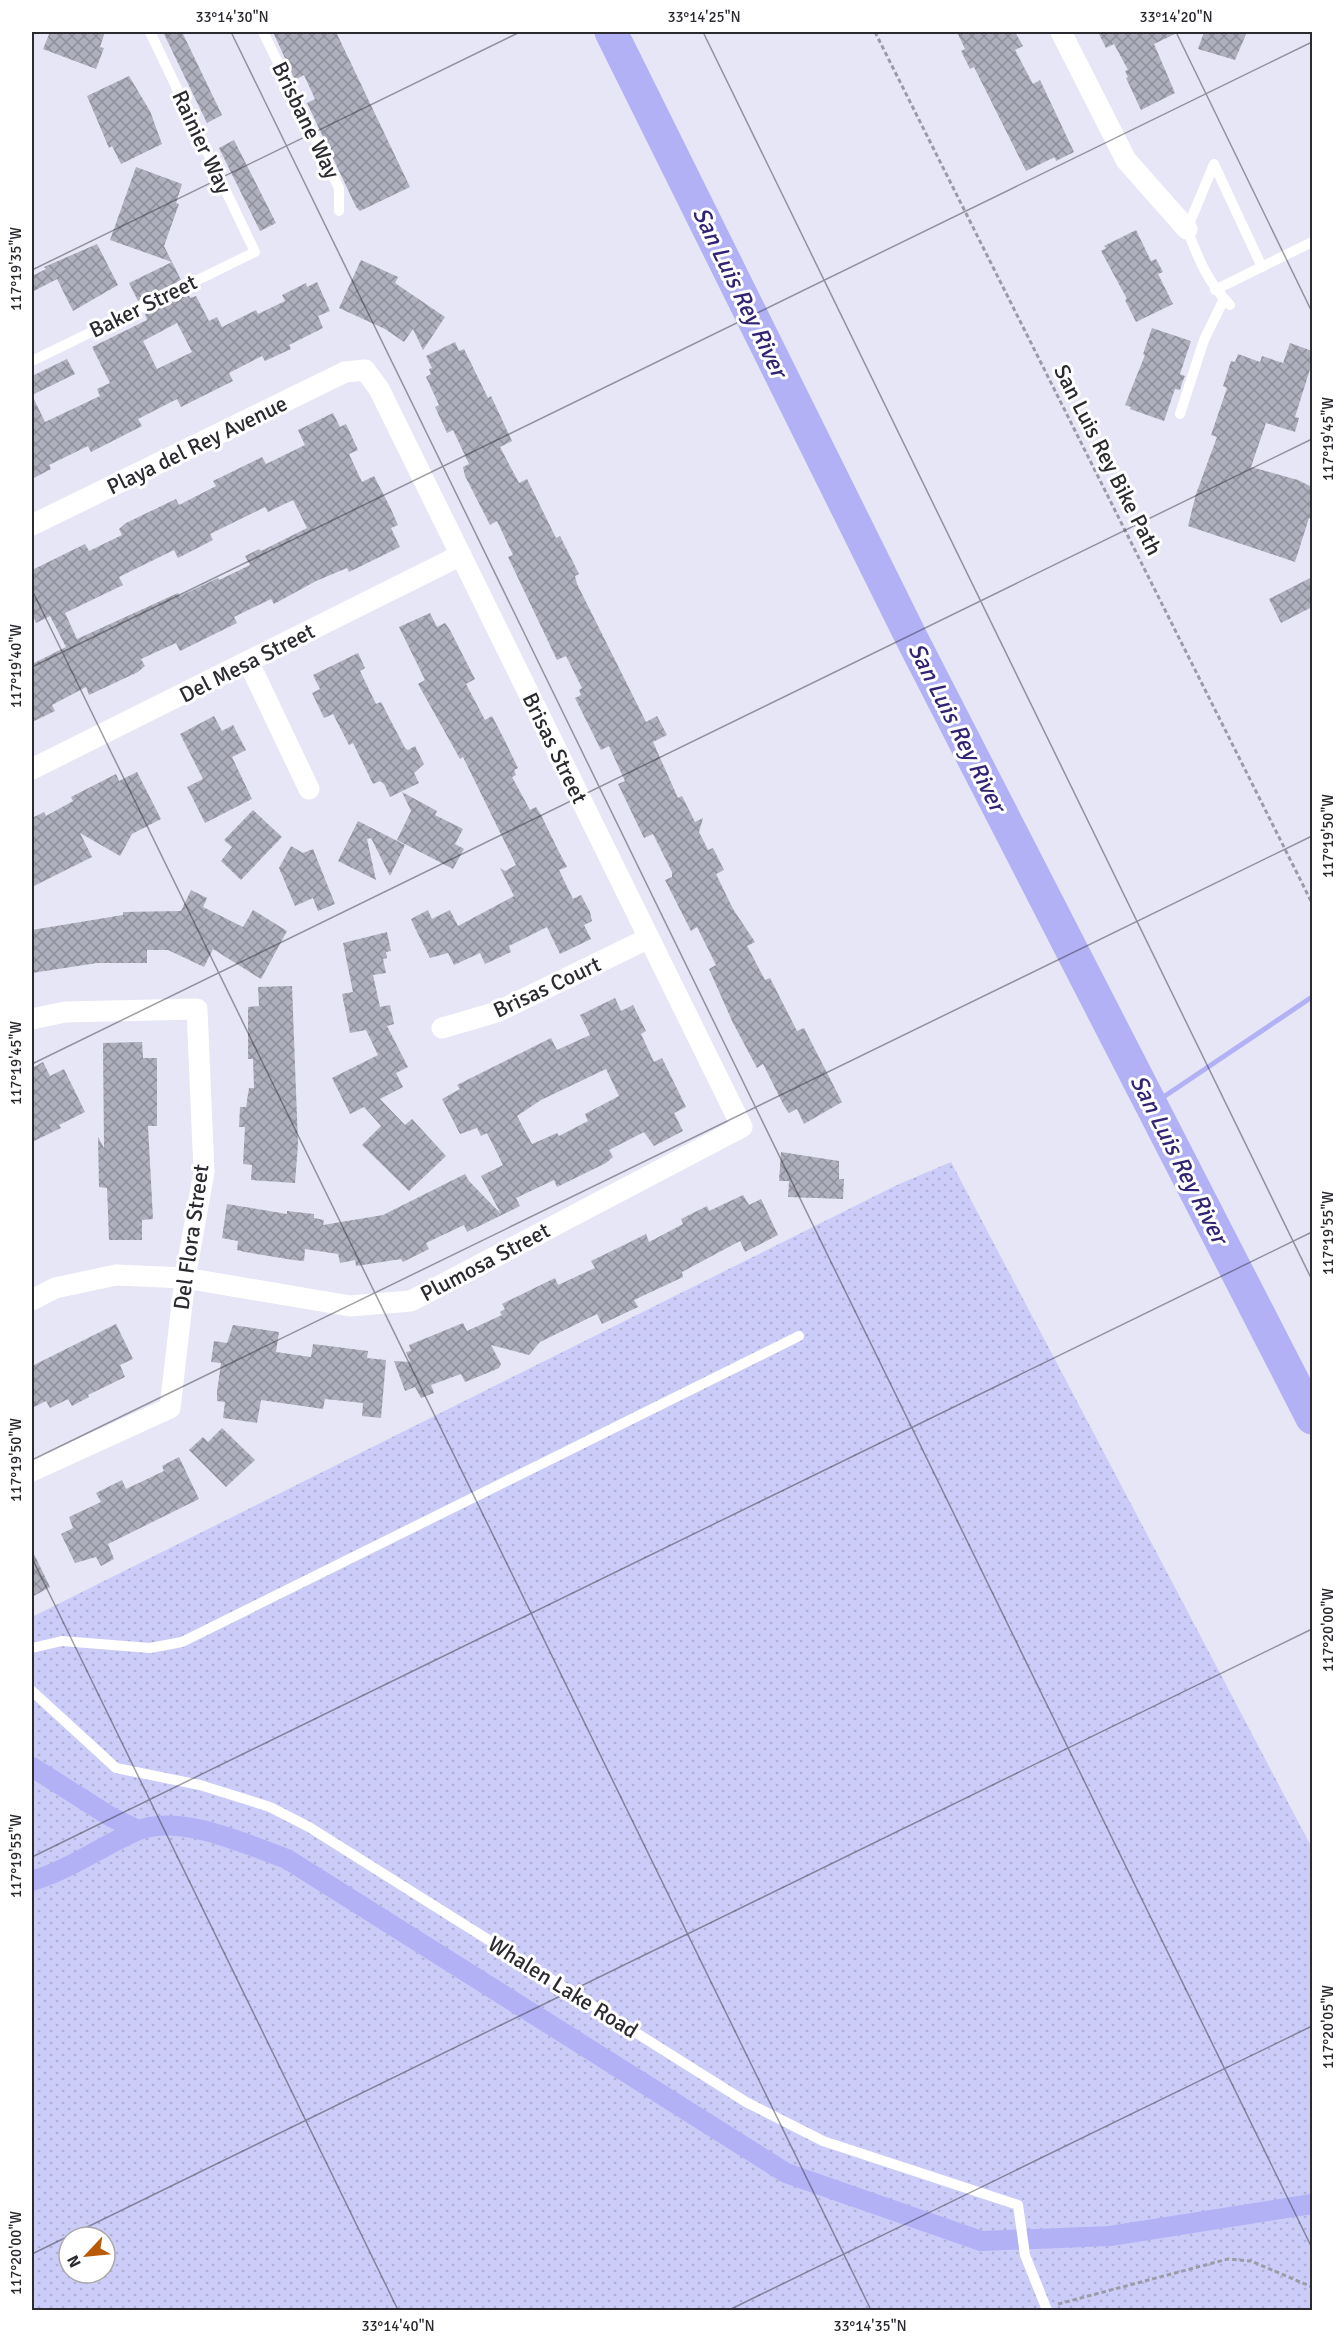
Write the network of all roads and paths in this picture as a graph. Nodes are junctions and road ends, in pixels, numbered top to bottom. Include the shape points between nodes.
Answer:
1 (150, 32) edge
2 (263, 32) edge
3 (875, 32) edge
4 (1061, 32) edge
5 (339, 211) dead end
6 (1187, 229) junction
7 (1312, 242) edge
8 (255, 252) joint
9 (1263, 267) junction
10 (1215, 290) junction
11 (32, 361) edge
12 (365, 370) joint
13 (1180, 414) dead end
14 (32, 525) edge
15 (461, 555) junction
16 (249, 663) junction
17 (32, 770) edge
18 (309, 789) dead end
19 (1312, 903) edge
20 (648, 938) junction
21 (32, 1019) edge
22 (442, 1028) dead end
23 (742, 1127) joint
24 (185, 1278) junction
25 (32, 1300) edge
26 (799, 1336) dead end
27 (32, 1471) edge
28 (32, 1648) edge
29 (32, 1691) edge
30 (1312, 2287) edge
31 (1046, 2309) edge

1 - 8 lane, Rainier Way
2 - 5 lane, Brisbane Way via 339,189
3 - 19 path, San Luis Rey Bike Path
4 - 6 street via 1126,160
6 - 9 lane via 1214,164
6 - 10 lane
7 - 9 lane
8 - 11 lane, Baker Street
9 - 10 lane
10 - 13 lane via 1227,302 1204,340
12 - 14 street, Playa del Rey Avenue via 345,372
12 - 15 street, Brisas Street via 379,389
15 - 16 street, Del Mesa Street
15 - 20 street, Brisas Street
16 - 17 street, Del Mesa Street
16 - 18 street
20 - 22 street, Brisas Court via 497,1012
20 - 23 street, Brisas Street
21 - 24 street, Del Flora Street via 65,1012 197,1009 204,1172
23 - 24 street, Plumosa Street via 411,1301 350,1306
24 - 25 street, Plumosa Street via 116,1275 55,1288
24 - 27 street, Del Flora Street via 170,1408
26 - 28 lane via 182,1642 150,1648 62,1641
29 - 31 lane, Whalen Lake Road via 116,1768 200,1785 270,1807 309,1827 746,2102 823,2141 1018,2205 1025,2255
30 - 31 path via 1251,2261 1228,2259

